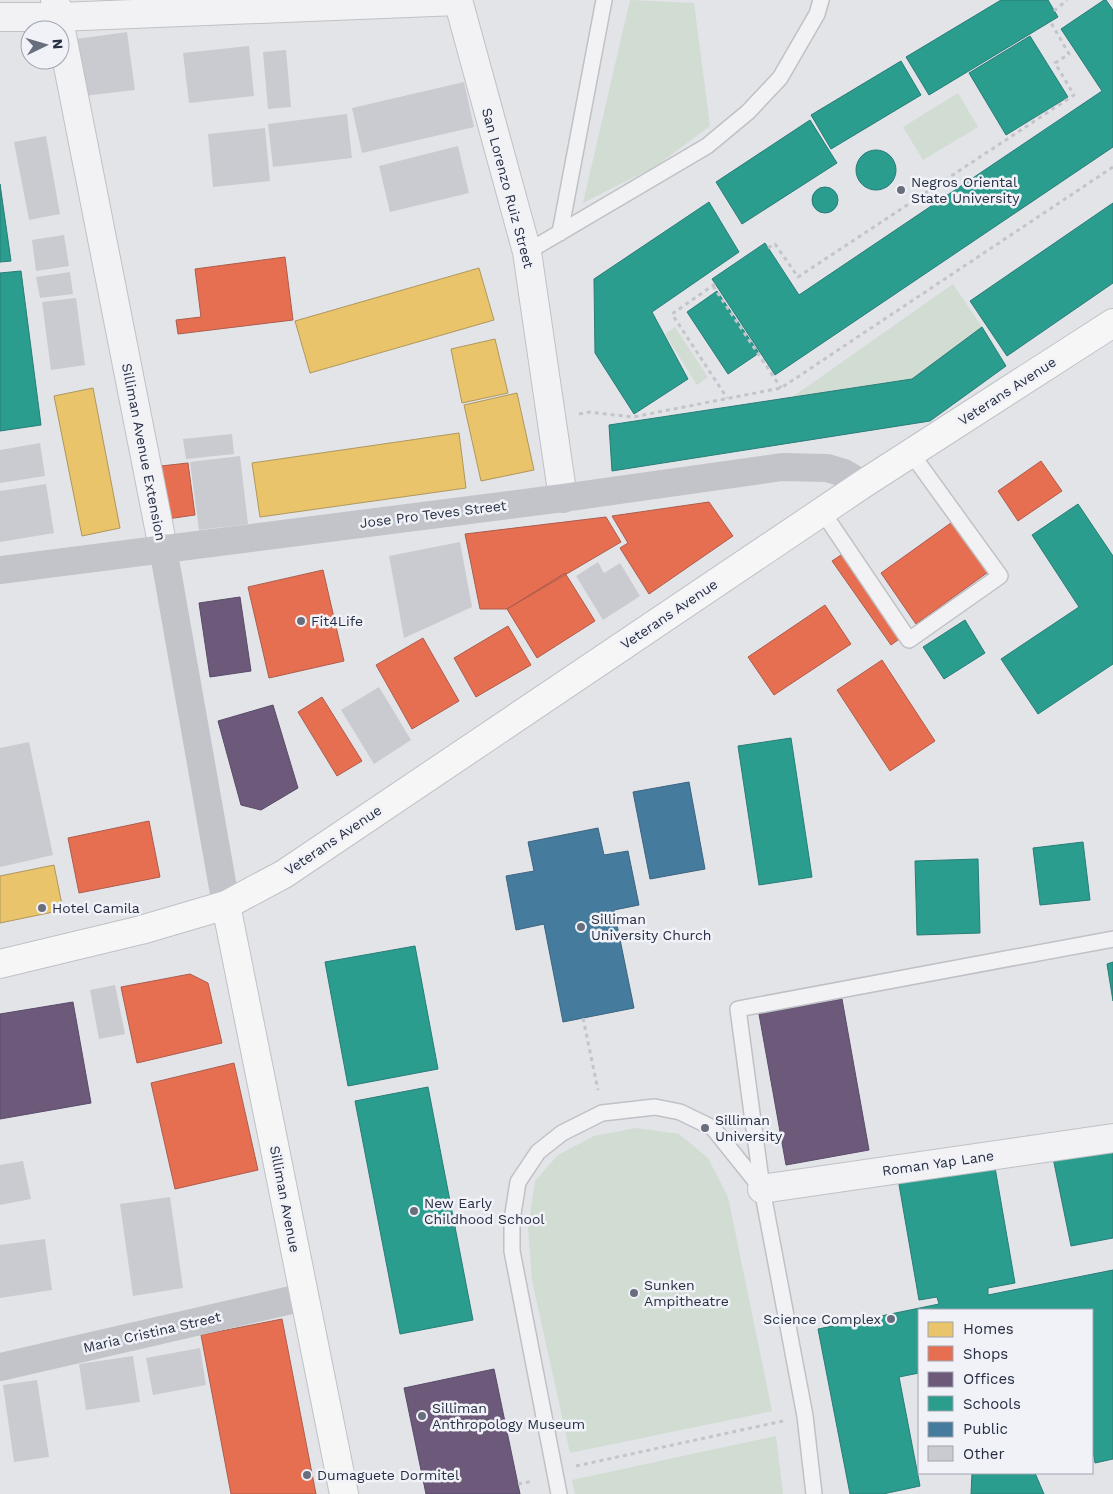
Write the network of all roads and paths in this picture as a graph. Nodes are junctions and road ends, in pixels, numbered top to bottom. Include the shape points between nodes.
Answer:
1 (604, 0) edge
2 (821, 0) edge
3 (1067, 0) edge
4 (458, 1) edge
5 (57, 9) edge
6 (1054, 10) dead end
7 (0, 17) edge
8 (1050, 21) dead end
9 (1113, 167) edge
10 (560, 233) junction
11 (768, 248) dead end
12 (528, 252) junction
13 (1113, 323) edge
14 (781, 388) junction
15 (727, 398) junction
16 (589, 412) dead end
17 (912, 453) junction
18 (863, 484) junction
19 (563, 498) junction
20 (822, 511) junction
21 (163, 548) junction
22 (0, 570) edge
23 (226, 905) junction
24 (1113, 940) edge
25 (0, 964) edge
26 (583, 1018) dead end
27 (602, 1113) junction
28 (1113, 1138) edge
29 (762, 1190) junction
30 (304, 1297) junction
31 (0, 1367) edge
32 (805, 1416) junction
33 (554, 1471) junction
34 (344, 1494) edge
35 (559, 1494) edge
36 (814, 1494) edge

1 - 10 lane
2 - 10 lane via 817,14 780,78 748,112 707,146
3 - 6 path
4 - 5 street
4 - 12 street, San Lorenzo Ruiz Street
5 - 7 street
5 - 21 street, Silliman Avenue Extension
8 - 11 path via 1069,54 1055,63 1074,95 798,277 775,244
9 - 14 path
10 - 12 lane
12 - 19 street, San Lorenzo Ruiz Street
13 - 17 main road, Veterans Avenue
14 - 15 path
14 - 15 path via 714,285 672,314
15 - 16 path via 633,417
17 - 18 main road, Veterans Avenue
17 - 20 lane via 1000,576 909,640
18 - 19 street, Jose Pro Teves Street via 827,468 782,467
18 - 20 main road, Veterans Avenue
19 - 21 street, Jose Pro Teves Street
20 - 23 main road, Veterans Avenue via 284,874
21 - 22 street, Jose Pro Teves Street
21 - 23 street, Silliman Avenue Extension
23 - 25 main road, Veterans Avenue via 141,930
23 - 30 main road, Silliman Avenue
24 - 29 lane via 738,1009
26 - 27 path
27 - 29 lane via 655,1107 680,1112 713,1128
27 - 33 lane via 562,1133 538,1152 518,1182 512,1220 517,1285
28 - 29 street, Roman Yap Lane
29 - 32 lane
30 - 31 street, Maria Cristina Street
30 - 34 main road, Silliman Avenue
32 - 33 path
32 - 36 lane
33 - 35 lane

